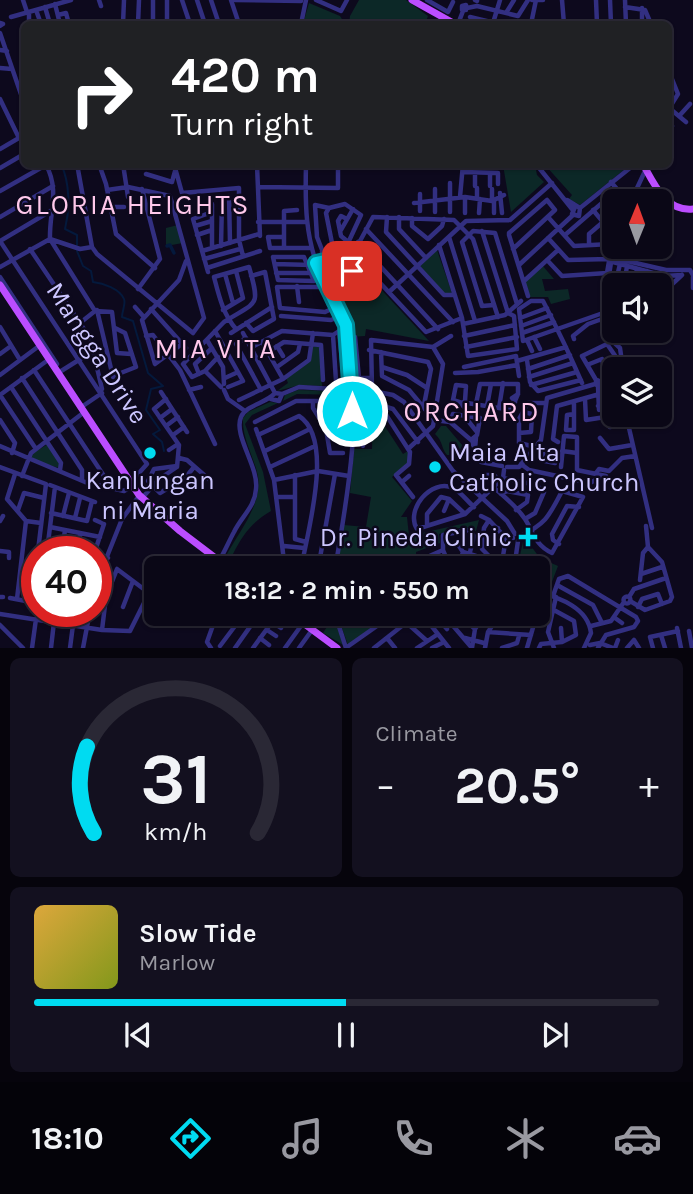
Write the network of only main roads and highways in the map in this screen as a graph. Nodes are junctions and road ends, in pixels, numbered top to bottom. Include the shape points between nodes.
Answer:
1 (412, 0) edge
2 (438, 21) edge
3 (645, 168) edge
4 (693, 209) edge
5 (0, 285) edge
6 (213, 556) edge
7 (308, 626) edge
8 (332, 647) edge

1 - 2 main road
3 - 4 main road via 666,200 678,208
5 - 6 main road via 131,484
7 - 8 main road

